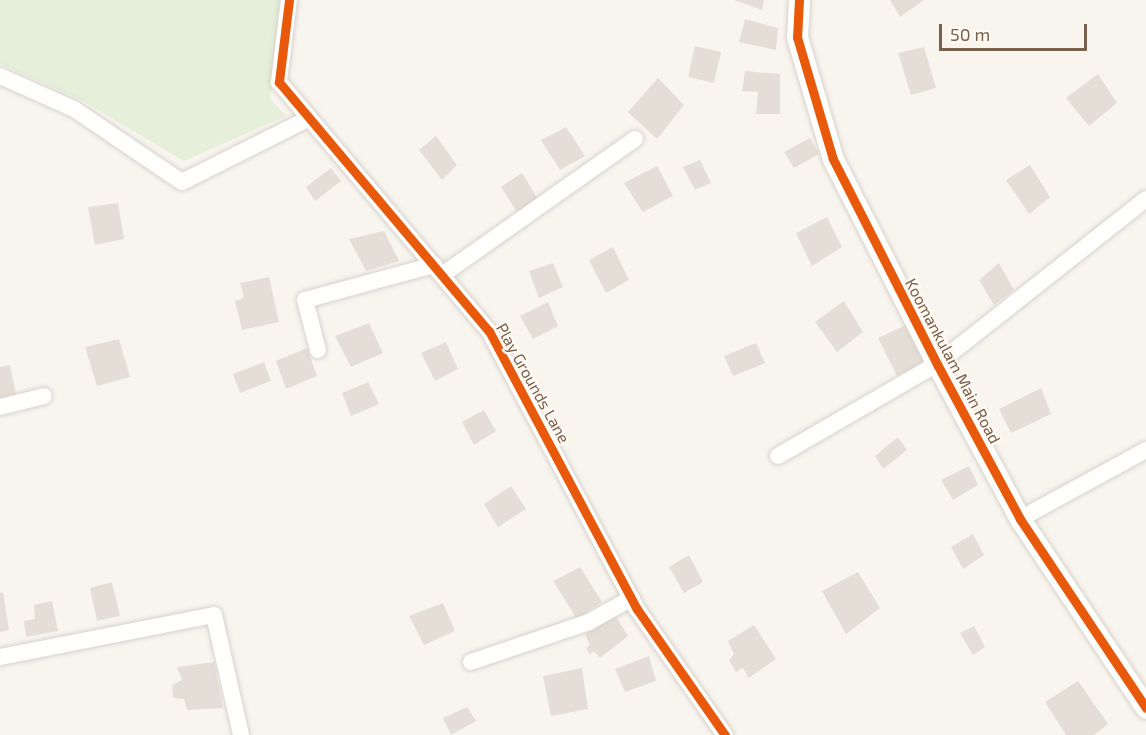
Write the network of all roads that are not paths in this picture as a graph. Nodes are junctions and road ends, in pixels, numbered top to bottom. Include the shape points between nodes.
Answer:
1 (289, 0) edge
2 (799, 0) edge
3 (0, 76) edge
4 (310, 118) junction
5 (635, 139) dead end
6 (1146, 199) edge
7 (438, 270) junction
8 (318, 350) dead end
9 (937, 364) junction
10 (44, 396) dead end
11 (0, 407) edge
12 (1146, 450) edge
13 (778, 456) dead end
14 (1020, 519) junction
15 (632, 598) junction
16 (0, 657) edge
17 (471, 663) dead end
18 (1146, 708) edge
19 (242, 735) edge
20 (725, 735) edge

1 - 4 street, Play Grounds Lane via 279,82
2 - 9 street, Koomankulam Main Road via 797,37 833,159
3 - 4 street via 74,109 182,182
4 - 7 street, Play Grounds Lane
5 - 7 street
6 - 9 street
7 - 8 street via 305,300
7 - 15 street, Play Grounds Lane via 489,331
9 - 13 street
9 - 14 street, Koomankulam Main Road
10 - 11 street
12 - 14 street
14 - 18 street, Koomankulam Main Road
15 - 17 street via 589,622
15 - 20 street, Play Grounds Lane
16 - 19 street via 214,615

